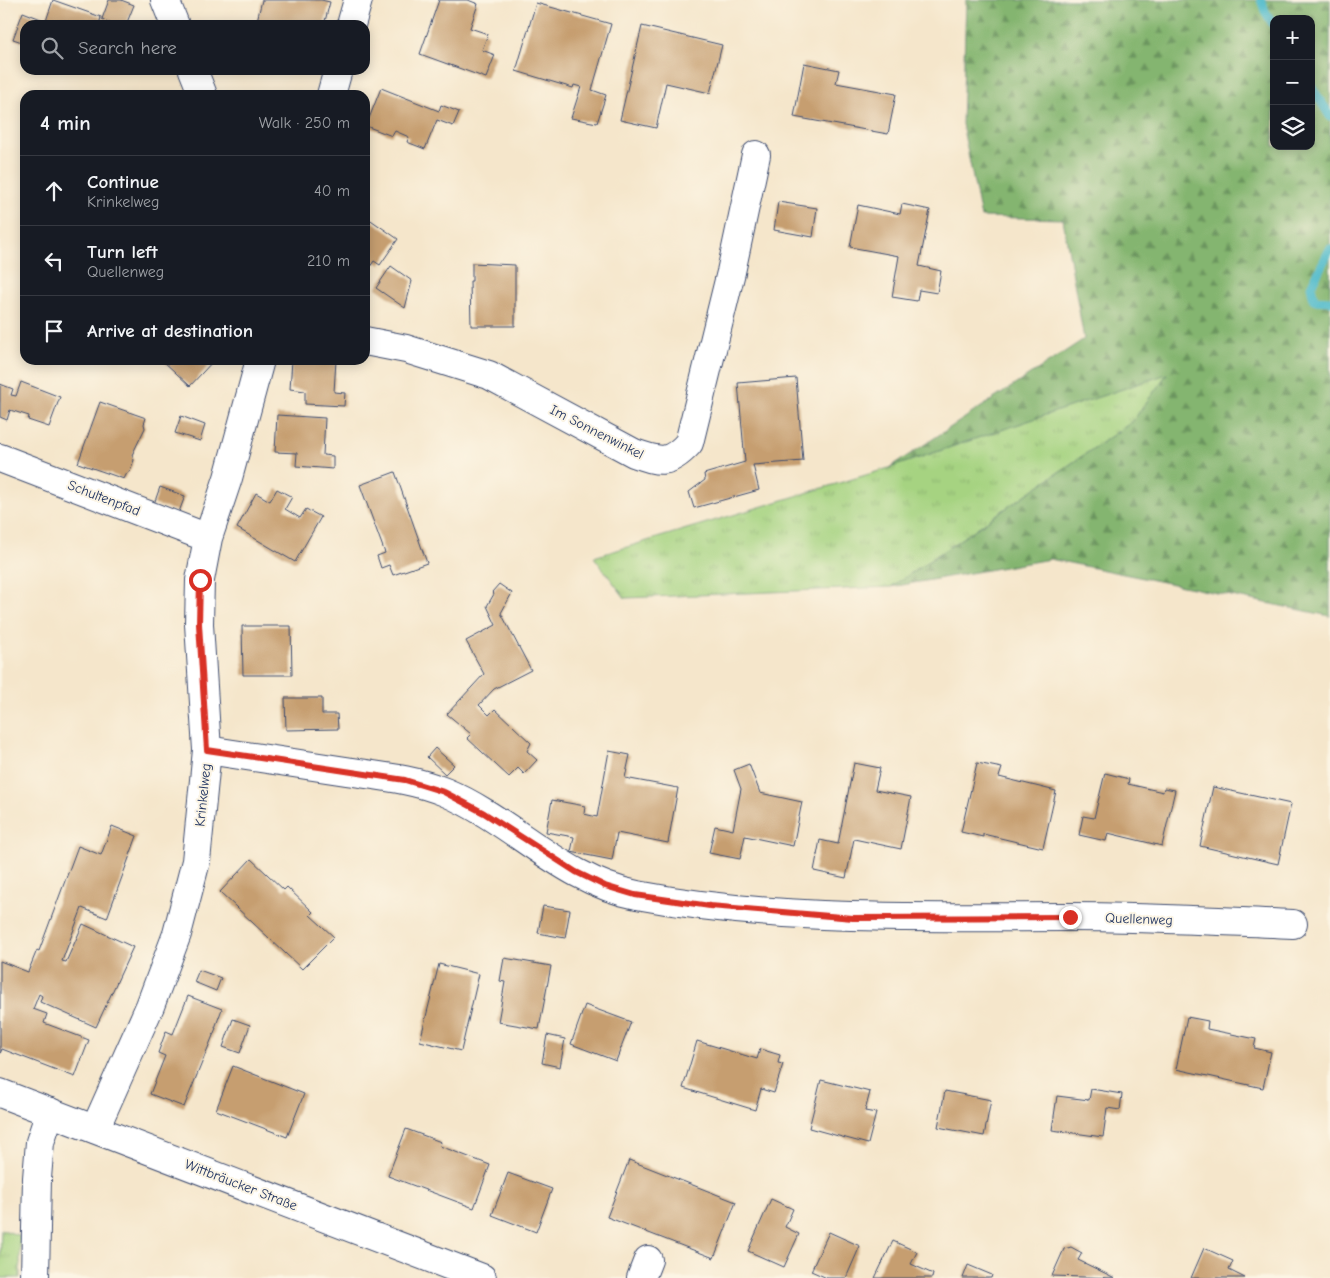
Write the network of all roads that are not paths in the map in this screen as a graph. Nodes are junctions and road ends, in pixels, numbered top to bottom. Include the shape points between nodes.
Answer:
1 (165, 0) edge
2 (358, 0) edge
3 (173, 20) edge
4 (352, 20) edge
5 (195, 75) edge
6 (337, 75) edge
7 (201, 90) edge
8 (332, 90) edge
9 (756, 155) dead end
10 (370, 342) edge
11 (259, 365) edge
12 (0, 458) edge
13 (208, 538) junction
14 (207, 750) junction
15 (1293, 924) dead end
16 (0, 1093) edge
17 (50, 1112) junction
18 (95, 1129) junction
19 (35, 1278) edge
20 (482, 1278) edge

1 - 3 street
2 - 4 street
5 - 7 street
6 - 8 street
9 - 10 street, Im Sonnenwinkel via 689,443 678,456 659,462 642,456 489,375 406,349
11 - 13 street, Krinkelweg
12 - 13 street, Schultenpfad
13 - 14 street, Krinkelweg via 200,580 199,624
14 - 15 street, Quellenweg via 405,780 444,792 484,813 576,872 605,886 635,895 710,906 853,918 1090,917
14 - 18 street, Krinkelweg via 196,861 177,934 150,1006
16 - 17 street, Wittbräucker Straße
17 - 18 street, Wittbräucker Straße
17 - 19 street via 40,1142 36,1178
18 - 20 street, Wittbräucker Straße

